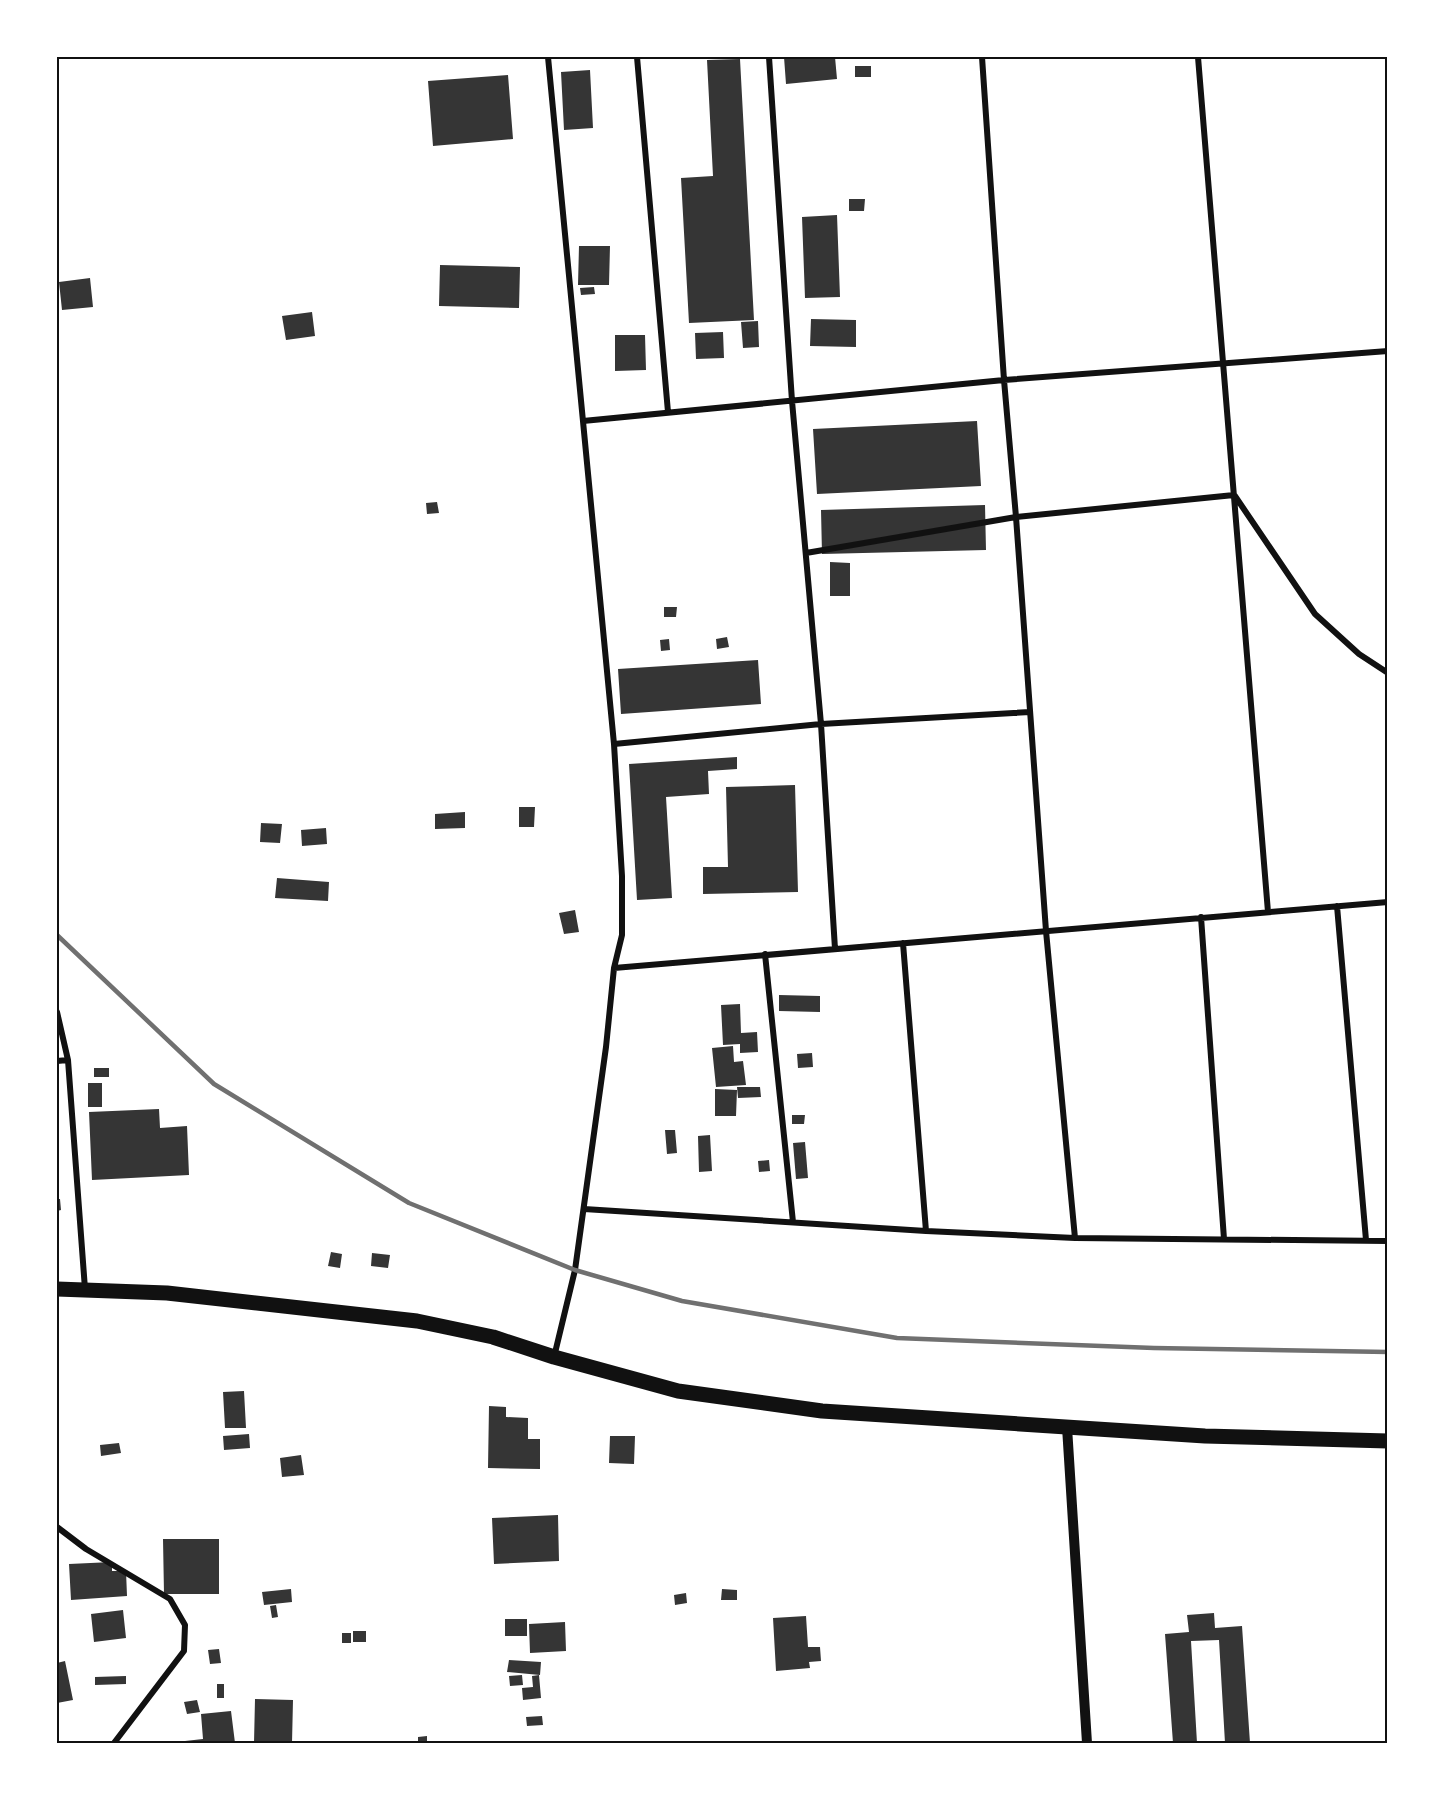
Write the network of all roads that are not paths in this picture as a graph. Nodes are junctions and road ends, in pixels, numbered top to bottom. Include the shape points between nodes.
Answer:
1 (548, 57) edge
2 (637, 57) edge
3 (769, 57) edge
4 (982, 57) edge
5 (1198, 57) edge
6 (1388, 351) edge
7 (1223, 363) junction
8 (1004, 380) junction
9 (792, 401) junction
10 (668, 412) junction
11 (583, 421) junction
12 (1234, 495) junction
13 (1016, 517) junction
14 (806, 553) junction
15 (1388, 673) edge
16 (1030, 712) junction
17 (821, 724) junction
18 (614, 744) junction
19 (1388, 902) edge
20 (1337, 906) junction
21 (1268, 912) junction
22 (1201, 918) junction
23 (1046, 931) junction
24 (903, 943) junction
25 (835, 949) junction
26 (765, 954) junction
27 (614, 968) junction
28 (57, 1012) edge
29 (68, 1060) junction
30 (57, 1061) edge
31 (584, 1209) junction
32 (793, 1222) junction
33 (926, 1232) junction
34 (1075, 1238) junction
35 (1224, 1239) junction
36 (1366, 1240) junction
37 (1388, 1241) edge
38 (57, 1288) edge
39 (85, 1290) junction
40 (554, 1357) junction
41 (1067, 1427) junction
42 (1388, 1441) edge
43 (57, 1527) edge
44 (114, 1743) edge
45 (1087, 1743) edge

1 - 11 street
2 - 10 street
3 - 9 street
4 - 8 street
5 - 7 street
6 - 7 street
7 - 8 street
7 - 12 street
8 - 9 street
8 - 13 street
9 - 10 street
9 - 14 street
10 - 11 street
11 - 18 street
12 - 13 street
12 - 15 street via 1315,614 1359,654
12 - 21 street
13 - 14 street
13 - 16 street
14 - 17 street
16 - 17 street
16 - 23 street
17 - 18 street
17 - 25 street
18 - 27 street via 622,876 622,935
19 - 20 street
20 - 21 street
20 - 36 street
21 - 22 street
22 - 23 street
22 - 35 street
23 - 24 street
23 - 34 street
24 - 25 street
24 - 33 street
25 - 26 street
26 - 27 street
26 - 32 street
27 - 31 street
28 - 29 street
29 - 30 street
29 - 39 street
31 - 32 street
31 - 40 street via 575,1270
32 - 33 street
33 - 34 street
34 - 35 street
35 - 36 street
36 - 37 street
38 - 39 main road
39 - 40 main road via 167,1293 417,1321 493,1337
40 - 41 main road via 678,1391 725,1399 822,1411
41 - 42 main road
41 - 45 street
43 - 44 street via 170,1599 185,1625 184,1651

